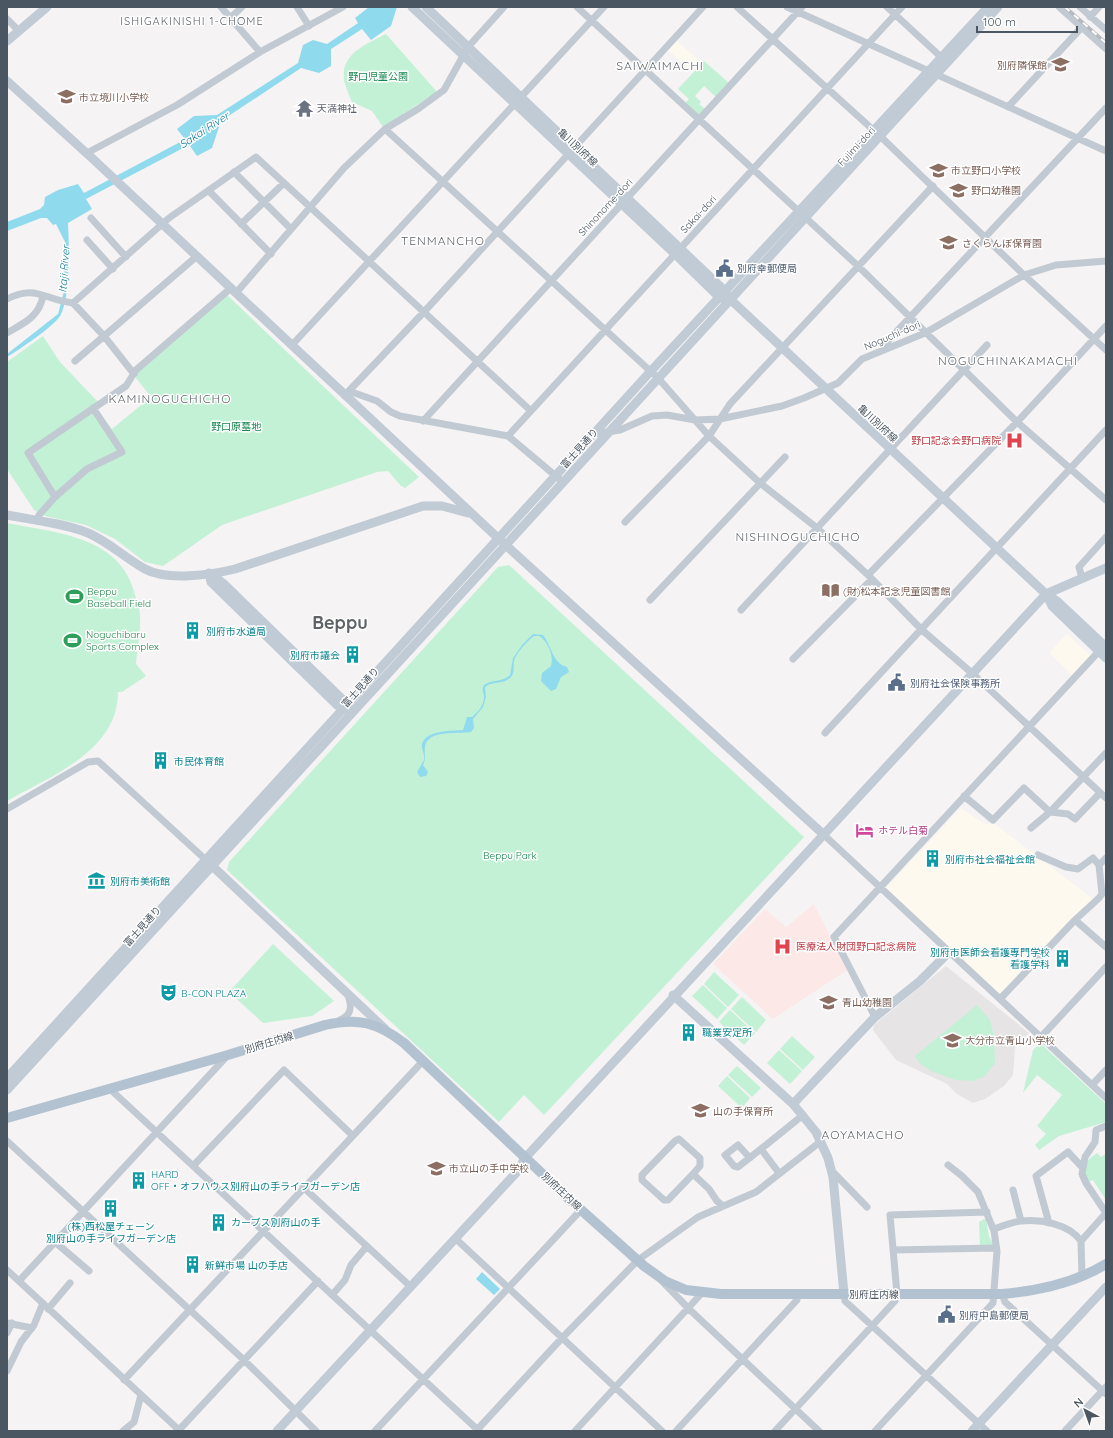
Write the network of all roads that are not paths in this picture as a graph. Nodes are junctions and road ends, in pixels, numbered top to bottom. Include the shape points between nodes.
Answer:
1 (47, 7) edge
2 (221, 7) edge
3 (242, 7) edge
4 (297, 7) edge
5 (343, 7) edge
6 (426, 7) edge
7 (504, 7) edge
8 (577, 7) edge
9 (604, 7) edge
10 (703, 7) edge
11 (737, 7) edge
12 (788, 7) edge
13 (887, 7) edge
14 (902, 7) edge
15 (988, 7) edge
16 (998, 7) edge
17 (1059, 7) edge
18 (1080, 7) edge
19 (1099, 7) edge
20 (414, 8) edge
21 (800, 9) edge
22 (895, 15) junction
23 (1090, 17) junction
24 (230, 18) junction
25 (7, 19) edge
26 (592, 20) junction
27 (310, 26) junction
28 (1082, 27) junction
29 (1106, 30) edge
30 (19, 31) junction
31 (774, 39) junction
32 (7, 41) edge
33 (869, 44) junction
34 (1106, 49) edge
35 (465, 50) junction
36 (260, 52) junction
37 (941, 57) junction
38 (645, 70) junction
39 (933, 73) junction
40 (7, 81) edge
41 (826, 88) junction
42 (16, 89) junction
43 (7, 93) edge
44 (518, 100) junction
45 (1008, 107) junction
46 (1106, 108) edge
47 (698, 120) junction
48 (385, 130) junction
49 (877, 133) junction
50 (1078, 138) junction
51 (572, 150) junction
52 (1106, 152) edge
53 (86, 153) junction
54 (753, 169) junction
55 (234, 172) junction
56 (443, 181) junction
57 (284, 183) junction
58 (933, 186) junction
59 (209, 191) junction
60 (625, 200) junction
61 (264, 202) junction
62 (310, 207) junction
63 (802, 214) junction
64 (91, 218) dead end
65 (163, 224) junction
66 (241, 224) junction
67 (291, 229) junction
68 (497, 232) junction
69 (986, 237) junction
70 (88, 240) dead end
71 (678, 251) junction
72 (271, 254) junction
73 (197, 256) junction
74 (126, 257) junction
75 (1106, 261) edge
76 (368, 262) junction
77 (858, 266) junction
78 (112, 269) junction
79 (1024, 275) junction
80 (550, 281) junction
81 (234, 290) junction
82 (723, 295) junction
83 (43, 296) junction
84 (7, 299) edge
85 (731, 300) junction
86 (71, 303) junction
87 (423, 313) junction
88 (910, 318) junction
89 (1106, 326) edge
90 (604, 330) junction
91 (7, 333) edge
92 (925, 333) junction
93 (104, 336) junction
94 (1095, 339) junction
95 (292, 344) junction
96 (987, 345) dead end
97 (784, 349) junction
98 (883, 350) junction
99 (1106, 350) edge
100 (75, 361) dead end
101 (477, 362) junction
102 (964, 370) junction
103 (134, 374) junction
104 (654, 375) junction
105 (825, 389) junction
106 (347, 393) junction
107 (93, 408) junction
108 (531, 411) junction
109 (720, 419) junction
110 (695, 420) junction
111 (423, 421) junction
112 (1017, 422) junction
113 (1106, 430) edge
114 (594, 434) junction
115 (607, 434) junction
116 (508, 436) junction
117 (709, 436) junction
118 (890, 450) junction
119 (785, 457) dead end
120 (1070, 468) junction
121 (559, 479) junction
122 (760, 483) junction
123 (55, 497) junction
124 (942, 498) junction
125 (1106, 500) edge
126 (7, 515) edge
127 (475, 516) junction
128 (37, 521) junction
129 (625, 522) dead end
130 (817, 528) junction
131 (1106, 537) edge
132 (502, 542) junction
133 (997, 549) junction
134 (1106, 568) edge
135 (236, 569) junction
136 (209, 573) junction
137 (870, 577) junction
138 (1082, 578) junction
139 (229, 590) junction
140 (1046, 594) junction
141 (650, 600) dead end
142 (741, 610) dead end
143 (922, 630) junction
144 (1104, 649) edge
145 (793, 659) dead end
146 (973, 674) junction
147 (347, 709) junction
148 (1030, 726) junction
149 (825, 734) dead end
150 (1106, 753) edge
151 (1084, 778) junction
152 (964, 796) junction
153 (1103, 796) edge
154 (7, 809) edge
155 (1050, 812) junction
156 (1031, 828) dead end
157 (823, 834) junction
158 (1038, 855) dead end
159 (1106, 858) edge
160 (209, 863) junction
161 (1099, 865) junction
162 (880, 888) junction
163 (1075, 920) junction
164 (1106, 948) edge
165 (949, 952) junction
166 (1106, 967) edge
167 (347, 992) junction
168 (674, 995) junction
169 (1000, 999) junction
170 (875, 1017) junction
171 (334, 1023) junction
172 (388, 1031) junction
173 (1041, 1037) junction
174 (228, 1056) junction
175 (423, 1061) junction
176 (1106, 1070) edge
177 (7, 1078) edge
178 (1092, 1084) junction
179 (110, 1089) junction
180 (7, 1090) edge
181 (1106, 1098) edge
182 (793, 1104) junction
183 (803, 1115) junction
184 (7, 1118) edge
185 (1106, 1126) edge
186 (156, 1131) junction
187 (352, 1135) junction
188 (7, 1141) edge
189 (820, 1142) junction
190 (761, 1150) junction
191 (526, 1157) junction
192 (750, 1158) dead end
193 (948, 1165) dead end
194 (193, 1166) junction
195 (1082, 1167) junction
196 (832, 1171) junction
197 (779, 1173) junction
198 (693, 1174) junction
199 (303, 1187) junction
200 (1013, 1190) dead end
201 (723, 1206) junction
202 (867, 1208) dead end
203 (82, 1211) junction
204 (579, 1212) dead end
205 (987, 1212) junction
206 (1106, 1213) edge
207 (1021, 1221) junction
208 (1049, 1223) junction
209 (994, 1229) junction
210 (263, 1231) junction
211 (456, 1239) junction
212 (1081, 1241) junction
213 (55, 1242) junction
214 (367, 1246) junction
215 (996, 1248) junction
216 (893, 1250) junction
217 (638, 1260) junction
218 (1106, 1264) edge
219 (7, 1270) edge
220 (88, 1271) dead end
221 (656, 1275) junction
222 (1082, 1276) junction
223 (19, 1281) junction
224 (318, 1281) junction
225 (70, 1283) dead end
226 (411, 1287) junction
227 (1106, 1287) edge
228 (508, 1288) junction
229 (702, 1293) junction
230 (797, 1294) junction
231 (844, 1294) junction
232 (897, 1294) junction
233 (332, 1295) junction
234 (998, 1295) junction
235 (46, 1306) junction
236 (189, 1309) junction
237 (689, 1309) junction
238 (10, 1323) edge
239 (873, 1327) junction
240 (32, 1328) junction
241 (371, 1330) junction
242 (7, 1333) edge
243 (562, 1338) junction
244 (1052, 1346) junction
245 (244, 1360) junction
246 (743, 1360) junction
247 (7, 1371) edge
248 (927, 1375) junction
249 (423, 1379) junction
250 (124, 1380) junction
251 (615, 1387) junction
252 (1105, 1391) edge
253 (141, 1395) junction
254 (795, 1409) junction
255 (295, 1412) junction
256 (979, 1424) junction
257 (478, 1430) edge
258 (124, 1431) edge
259 (179, 1431) edge
260 (277, 1431) edge
261 (316, 1431) edge
262 (375, 1431) edge
263 (575, 1431) edge
264 (662, 1431) edge
265 (676, 1431) edge
266 (775, 1431) edge
267 (820, 1431) edge
268 (875, 1431) edge
269 (972, 1431) edge
270 (987, 1431) edge
271 (1065, 1431) edge

1 - 30 street
2 - 24 street
3 - 24 street
4 - 27 street
5 - 27 street
6 - 35 street, 亀川別府線
7 - 35 street
8 - 26 street
9 - 26 street
10 - 38 street
11 - 31 street
12 - 21 street
13 - 22 street
14 - 22 street, Sakai-dori
15 - 37 street, Fujimi-dori
16 - 39 street, Fujimi-dori
17 - 28 street
18 - 23 street
19 - 23 street
20 - 35 street, 亀川別府線
21 - 31 street, Shinonome-dori
21 - 33 street
22 - 33 street, Sakai-dori
22 - 37 street
23 - 29 street
24 - 36 street
25 - 30 street
26 - 38 street
26 - 44 street
27 - 36 street
28 - 34 street
28 - 45 street
30 - 32 street
31 - 41 street
31 - 47 street, Shinonome-dori
33 - 39 street
33 - 41 street, Sakai-dori
35 - 44 street, 亀川別府線
35 - 48 street via 444,90
36 - 53 street via 177,105
37 - 39 street, Fujimi-dori
38 - 47 street
38 - 51 street
39 - 45 street
39 - 49 street, Fujimi-dori
40 - 42 street
41 - 49 street
41 - 54 street, Sakai-dori
42 - 43 street
42 - 53 street
44 - 51 street, 亀川別府線
44 - 56 street
45 - 50 street
46 - 50 street
47 - 54 street
47 - 60 street, Shinonome-dori
48 - 56 street
48 - 62 street via 344,168
49 - 58 street
49 - 63 street, Fujimi-dori
50 - 52 street
50 - 69 street
51 - 60 street, 亀川別府線
51 - 68 street
53 - 65 street
54 - 63 street
54 - 71 street, Sakai-dori
55 - 57 street via 256,157
55 - 59 street
55 - 61 street
56 - 68 street
56 - 76 street
57 - 61 street
57 - 62 street
58 - 69 street
58 - 77 street
59 - 65 street
59 - 66 street
60 - 71 street, 亀川別府線
60 - 80 street, Shinonome-dori
61 - 66 street
61 - 67 street
62 - 67 street
62 - 76 street
63 - 77 street
63 - 82 street, Fujimi-dori
63 - 85 street, Fujimi-dori
64 - 74 street
65 - 73 street
65 - 74 street
66 - 72 street
67 - 72 street
68 - 80 street
68 - 87 street
69 - 79 street
69 - 88 street
70 - 78 street
71 - 82 street, 亀川別府線
71 - 90 street, Sakai-dori
72 - 81 street
73 - 81 street
73 - 93 street
74 - 78 street
75 - 79 street, Noguchi-dori via 1056,265
76 - 87 street
76 - 95 street
77 - 88 street
77 - 97 street
78 - 86 street
79 - 92 street, Noguchi-dori
79 - 94 street
80 - 90 street
80 - 101 street, Shinonome-dori
81 - 95 street
81 - 103 street
82 - 85 street, 亀川別府線
82 - 104 street, Fujimi-dori
83 - 84 street via 29,291
83 - 86 street
83 - 91 street via 34,316
85 - 97 street, 亀川別府線
85 - 104 street, 富士見通り
86 - 93 street
87 - 101 street
87 - 106 street
88 - 92 street
88 - 98 street via 885,344
89 - 94 street
90 - 104 street
90 - 108 street, Sakai-dori
92 - 98 street, Noguchi-dori
92 - 102 street
93 - 100 street
93 - 103 street
94 - 99 street
94 - 112 street
95 - 106 street
96 - 102 street
97 - 105 street, 亀川別府線
97 - 109 street via 730,404
98 - 105 street, Noguchi-dori via 862,359 838,383
101 - 108 street
101 - 111 street, Shinonome-dori
102 - 112 street
102 - 118 street
103 - 107 street via 126,386
104 - 110 street
104 - 114 street
104 - 115 street, 富士見通り
105 - 109 street, Noguchi-dori via 782,406
105 - 118 street, 亀川別府線
106 - 111 street via 377,402 400,416
106 - 127 street
107 - 123 street via 28,453
107 - 123 street via 122,452 87,469
108 - 116 street, Sakai-dori
109 - 110 street, Noguchi-dori
109 - 117 street
110 - 115 street, Noguchi-dori via 667,415 652,416
110 - 117 street
111 - 116 street
112 - 120 street
112 - 124 street
113 - 120 street
114 - 115 street, Noguchi-dori
114 - 121 street
115 - 121 street, 富士見通り
116 - 121 street
117 - 122 street
117 - 129 street
118 - 124 street, 亀川別府線
118 - 130 street
119 - 122 street
120 - 125 street
120 - 133 street
121 - 132 street, 富士見通り
122 - 130 street
122 - 141 street
123 - 128 street
124 - 133 street, 亀川別府線
124 - 137 street
126 - 128 street
127 - 132 street
127 - 135 street via 454,508 423,506
128 - 136 street via 88,533 144,569 158,574 174,576
130 - 137 street
130 - 142 street
131 - 138 street via 1079,567
132 - 147 street, 富士見通り
132 - 157 street
133 - 140 street, 亀川別府線
133 - 143 street
134 - 138 street
135 - 136 street
135 - 139 street via 227,579
136 - 139 street
136 - 147 street via 211,582
137 - 143 street
137 - 145 street
138 - 140 street
139 - 147 street
140 - 144 street, 亀川別府線 via 1057,601
140 - 146 street
143 - 146 street
143 - 149 street
144 - 148 street
146 - 148 street
146 - 157 street
147 - 160 street, 富士見通り
148 - 151 street
148 - 152 street
150 - 151 street
151 - 153 street
151 - 155 street
152 - 155 street via 993,820 1024,788
152 - 162 street
153 - 155 street via 1075,819 1068,814
154 - 160 street via 88,762 98,761
155 - 156 street
157 - 162 street
157 - 168 street
158 - 161 street via 1066,867 1078,869 1094,858
159 - 161 street
160 - 167 street
160 - 177 street
160 - 180 street, 富士見通り
161 - 163 street via 1102,894
162 - 165 street
162 - 170 street via 834,937
163 - 164 street
163 - 169 street
165 - 169 street
165 - 170 street via 920,981
166 - 173 street
167 - 171 street via 351,1004 349,1013
167 - 172 street
168 - 182 street
168 - 191 street
169 - 173 street
170 - 182 street
171 - 172 main road, 別府庄内線 via 362,1022
171 - 174 main road, 別府庄内線
172 - 175 main road, 別府庄内線
173 - 178 street
174 - 179 main road, 別府庄内線
174 - 186 street
175 - 187 street
175 - 191 main road, 別府庄内線
176 - 178 street
178 - 181 street
179 - 184 main road, 別府庄内線
179 - 186 street
182 - 183 street
183 - 189 street
183 - 190 street
185 - 195 street via 1096,1130 1095,1142
186 - 194 street
186 - 203 street
187 - 194 street via 284,1070
187 - 199 street
188 - 203 street
189 - 196 street
189 - 197 street
190 - 192 street
190 - 197 street
191 - 211 street via 516,1173
191 - 217 main road, 別府庄内線
193 - 205 street via 978,1192
194 - 210 street
195 - 206 street via 1086,1183
195 - 208 street via 1068,1152 1036,1176
196 - 202 street
196 - 231 street
197 - 201 street via 756,1192
198 - 198 street via 668,1200 664,1200 642,1180 642,1175 679,1139 700,1158 700,1166
198 - 201 street
199 - 210 street
199 - 214 street
200 - 207 street
201 - 217 street via 688,1223
203 - 213 street
203 - 236 street
204 - 228 street
205 - 209 street
205 - 216 street via 890,1215
206 - 212 street
207 - 208 street
207 - 209 street
208 - 212 street via 1065,1228
209 - 215 street
210 - 224 street
210 - 236 street
211 - 226 street
211 - 228 street
212 - 222 street
213 - 220 street
213 - 223 street
214 - 226 street
214 - 233 street
215 - 216 street
215 - 234 street
216 - 232 street
217 - 221 main road, 別府庄内線
217 - 243 street
218 - 222 main road, 別府庄内線
219 - 223 street
221 - 229 main road, 別府庄内線 via 676,1286
221 - 237 street
222 - 234 main road, 別府庄内線 via 1037,1289
223 - 235 street
224 - 233 street
224 - 245 street
225 - 235 street
226 - 241 street
227 - 244 street
228 - 243 street
228 - 249 street
229 - 230 main road, 別府庄内線
229 - 237 street
230 - 231 main road, 別府庄内線
230 - 246 street via 797,1300
231 - 232 main road, 別府庄内線
231 - 239 street via 845,1301
232 - 234 main road, 別府庄内線
232 - 239 street via 895,1301
233 - 241 street
234 - 244 street
234 - 248 street
235 - 240 street
235 - 250 street
236 - 245 street
236 - 250 street
237 - 246 street
237 - 251 street
238 - 240 street
238 - 242 street
239 - 248 street
239 - 254 street
240 - 247 street via 21,1342
241 - 249 street
241 - 255 street
243 - 251 street
243 - 257 street
244 - 252 street
244 - 256 street
245 - 255 street
245 - 259 street
246 - 254 street
246 - 265 street
248 - 256 street
248 - 268 street
249 - 257 street
249 - 262 street
250 - 253 street
251 - 263 street
251 - 264 street
252 - 271 street
253 - 258 street via 134,1422
253 - 259 street
254 - 266 street
254 - 267 street
255 - 260 street
255 - 261 street
256 - 269 street
256 - 270 street

